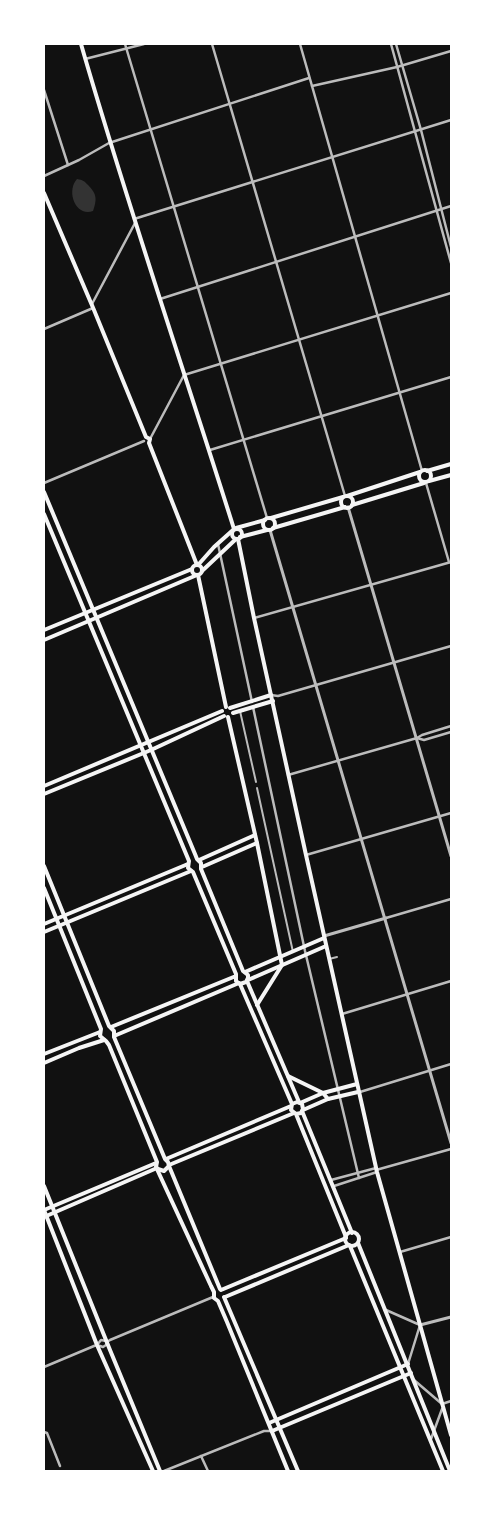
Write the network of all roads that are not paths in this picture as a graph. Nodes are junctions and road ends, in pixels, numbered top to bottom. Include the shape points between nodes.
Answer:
1 (81, 44) edge
2 (125, 44) edge
3 (144, 44) edge
4 (212, 44) edge
5 (300, 44) edge
6 (391, 44) edge
7 (396, 44) edge
8 (127, 48) junction
9 (451, 50) edge
10 (85, 60) junction
11 (402, 65) junction
12 (397, 67) junction
13 (309, 78) junction
14 (312, 86) junction
15 (44, 90) edge
16 (410, 93) junction
17 (405, 95) junction
18 (229, 103) junction
19 (451, 120) edge
20 (150, 128) junction
21 (421, 130) junction
22 (415, 132) junction
23 (109, 142) junction
24 (332, 158) junction
25 (68, 166) junction
26 (432, 172) junction
27 (427, 174) junction
28 (44, 176) edge
29 (252, 183) junction
30 (44, 193) edge
31 (451, 206) edge
32 (174, 207) junction
33 (441, 210) junction
34 (437, 211) junction
35 (135, 222) junction
36 (356, 236) junction
37 (451, 246) edge
38 (447, 247) junction
39 (276, 262) junction
40 (451, 263) edge
41 (198, 286) junction
42 (451, 293) edge
43 (160, 299) junction
44 (92, 307) junction
45 (378, 315) junction
46 (44, 329) edge
47 (299, 339) junction
48 (221, 364) junction
49 (184, 375) junction
50 (451, 377) edge
51 (401, 392) junction
52 (322, 417) junction
53 (147, 440) junction
54 (244, 441) junction
55 (210, 450) junction
56 (451, 464) edge
57 (423, 471) junction
58 (451, 475) edge
59 (426, 482) junction
60 (44, 483) edge
61 (44, 492) edge
62 (345, 496) junction
63 (348, 506) junction
64 (44, 514) edge
65 (268, 519) junction
66 (58, 526) junction
67 (50, 529) junction
68 (234, 529) junction
69 (270, 529) junction
70 (238, 538) junction
71 (218, 544) junction
72 (220, 555) junction
73 (450, 562) edge
74 (198, 565) junction
75 (192, 569) junction
76 (202, 571) junction
77 (197, 575) junction
78 (82, 584) junction
79 (372, 584) junction
80 (74, 588) junction
81 (114, 601) junction
82 (293, 607) junction
83 (118, 609) junction
84 (93, 610) junction
85 (85, 613) junction
86 (96, 618) junction
87 (254, 618) junction
88 (88, 621) junction
89 (44, 630) edge
90 (44, 640) edge
91 (451, 646) edge
92 (395, 663) junction
93 (317, 685) junction
94 (271, 695) junction
95 (278, 696) junction
96 (252, 701) junction
97 (273, 701) junction
98 (253, 707) junction
99 (240, 711) junction
100 (226, 712) junction
101 (451, 726) edge
102 (451, 732) edge
103 (417, 738) junction
104 (148, 743) junction
105 (141, 745) junction
106 (151, 750) junction
107 (143, 752) junction
108 (339, 761) junction
109 (81, 771) junction
110 (288, 775) junction
111 (84, 777) junction
112 (256, 782) dead end
113 (44, 786) edge
114 (257, 788) dead end
115 (44, 794) edge
116 (451, 813) edge
117 (440, 817) junction
118 (255, 835) junction
119 (362, 838) junction
120 (257, 843) junction
121 (306, 855) junction
122 (451, 856) edge
123 (198, 860) junction
124 (189, 863) junction
125 (44, 866) edge
126 (201, 868) junction
127 (192, 872) junction
128 (44, 888) edge
129 (130, 888) junction
130 (132, 895) junction
131 (451, 899) edge
132 (64, 916) junction
133 (386, 918) junction
134 (57, 919) junction
135 (67, 922) junction
136 (44, 924) edge
137 (60, 925) junction
138 (44, 932) edge
139 (324, 937) junction
140 (326, 946) junction
141 (305, 947) junction
142 (293, 952) junction
143 (306, 954) junction
144 (280, 957) junction
145 (337, 957) dead end
146 (329, 959) junction
147 (282, 965) junction
148 (244, 972) junction
149 (236, 975) junction
150 (247, 980) junction
151 (451, 981) edge
152 (239, 983) junction
153 (408, 994) junction
154 (176, 1000) junction
155 (257, 1006) junction
156 (180, 1008) junction
157 (342, 1014) junction
158 (110, 1026) junction
159 (100, 1030) junction
160 (114, 1036) junction
161 (105, 1040) junction
162 (276, 1050) junction
163 (270, 1052) junction
164 (44, 1054) edge
165 (44, 1063) edge
166 (451, 1064) edge
167 (430, 1072) junction
168 (288, 1076) junction
169 (357, 1084) junction
170 (338, 1089) junction
171 (358, 1092) junction
172 (323, 1093) junction
173 (340, 1096) junction
174 (328, 1099) junction
175 (299, 1102) junction
176 (291, 1105) junction
177 (303, 1110) junction
178 (295, 1114) junction
179 (451, 1142) edge
180 (451, 1149) edge
181 (166, 1159) junction
182 (157, 1162) junction
183 (169, 1166) junction
184 (158, 1169) junction
185 (376, 1170) junction
186 (358, 1173) junction
187 (359, 1178) junction
188 (331, 1180) junction
189 (44, 1186) edge
190 (334, 1186) junction
191 (52, 1207) junction
192 (44, 1210) edge
193 (55, 1212) junction
194 (45, 1217) edge
195 (192, 1223) junction
196 (184, 1227) junction
197 (352, 1233) junction
198 (451, 1237) edge
199 (346, 1238) junction
200 (358, 1243) junction
201 (349, 1245) junction
202 (399, 1252) junction
203 (221, 1290) junction
204 (214, 1295) junction
205 (224, 1297) junction
206 (218, 1301) junction
207 (384, 1308) junction
208 (376, 1309) junction
209 (451, 1317) edge
210 (420, 1325) junction
211 (107, 1342) junction
212 (97, 1345) junction
213 (408, 1364) junction
214 (44, 1367) edge
215 (400, 1368) junction
216 (411, 1374) junction
217 (404, 1377) junction
218 (413, 1379) junction
219 (451, 1401) edge
220 (442, 1406) junction
221 (275, 1420) junction
222 (269, 1424) junction
223 (278, 1428) junction
224 (264, 1431) junction
225 (272, 1431) junction
226 (434, 1431) junction
227 (44, 1432) edge
228 (451, 1434) edge
229 (430, 1440) junction
230 (201, 1456) junction
231 (60, 1466) dead end
232 (153, 1471) edge
233 (160, 1471) edge
234 (164, 1471) edge
235 (208, 1471) edge
236 (288, 1471) edge
237 (298, 1471) edge
238 (443, 1471) edge
239 (450, 1471) edge

1 - 10 main road
2 - 8 street
3 - 8 street
4 - 18 street
5 - 13 street
6 - 12 street
7 - 11 street
8 - 10 street
8 - 20 street
9 - 11 street
10 - 23 main road
11 - 12 street
11 - 16 street
12 - 14 street
12 - 17 street
13 - 14 street
13 - 18 street
14 - 24 street
15 - 25 street
16 - 17 street
16 - 21 street
17 - 22 street
18 - 20 street
18 - 29 street
19 - 21 street
20 - 23 street
20 - 32 street
21 - 22 street
21 - 26 street
22 - 24 street
22 - 27 street
23 - 25 street
23 - 35 main road
24 - 29 street
24 - 36 street
25 - 28 street
26 - 27 street
26 - 33 street
27 - 34 street
29 - 32 street
29 - 39 street
30 - 44 main road
31 - 33 street
32 - 35 street
32 - 41 street
33 - 34 street
33 - 37 street
34 - 36 street
34 - 38 street
35 - 43 main road
35 - 44 street
36 - 39 street
36 - 45 street
37 - 38 street
38 - 40 street
39 - 41 street
39 - 47 street
41 - 43 street
41 - 48 street
42 - 45 street
43 - 49 main road
44 - 46 street
44 - 53 main road
45 - 47 street
45 - 51 street
47 - 48 street
47 - 52 street
48 - 49 street
48 - 54 street
49 - 53 street
49 - 55 main road
50 - 51 street
51 - 52 street
51 - 57 street
52 - 54 street
52 - 62 street
53 - 60 street
53 - 74 main road
54 - 55 street
54 - 65 street
55 - 68 main road
56 - 57 main road
57 - 59 main road via 431,475
57 - 59 main road via 418,478
57 - 62 main road
58 - 59 main road
59 - 63 main road
59 - 73 street
61 - 66 main road
62 - 63 main road via 341,503
62 - 63 main road via 352,498
62 - 65 main road
63 - 69 main road
63 - 79 street
64 - 67 main road
65 - 68 main road
65 - 69 main road via 275,522
65 - 69 main road via 263,524 264,528
66 - 67 main road
66 - 78 main road
67 - 80 main road
68 - 70 main road via 232,535
68 - 70 main road via 241,531
68 - 71 main road
69 - 70 main road
69 - 82 street
70 - 72 main road
70 - 87 main road
71 - 72 street
71 - 74 main road
72 - 76 main road
72 - 96 street
73 - 79 street
74 - 75 main road
74 - 76 main road
75 - 77 main road
75 - 81 main road
76 - 77 main road
77 - 83 main road
77 - 100 main road
78 - 80 main road
78 - 84 main road
79 - 82 street
79 - 92 street
80 - 85 main road
81 - 83 main road
81 - 84 main road
82 - 87 street
82 - 93 street
83 - 86 main road
84 - 85 main road
84 - 86 main road
85 - 88 main road
85 - 89 main road
86 - 88 main road
86 - 104 main road
87 - 94 main road
88 - 90 main road
88 - 105 main road
91 - 92 street
92 - 93 street
92 - 103 street
93 - 95 street
93 - 108 street
94 - 95 street
94 - 96 main road
94 - 97 main road
95 - 97 street
96 - 98 street
96 - 100 main road
97 - 98 main road
97 - 110 main road
98 - 99 main road
98 - 141 street
99 - 100 main road
99 - 112 street
100 - 104 main road
100 - 106 main road
100 - 118 main road
101 - 103 street
102 - 103 street via 424,740
103 - 108 street
103 - 117 street
104 - 105 main road
104 - 106 main road
105 - 107 main road
105 - 109 main road
106 - 107 main road
106 - 123 main road
107 - 111 main road
107 - 124 main road
108 - 110 street
108 - 119 street
109 - 111 main road
109 - 113 main road
110 - 121 main road
111 - 115 main road
114 - 142 street
116 - 117 street
117 - 119 street
117 - 122 street
118 - 120 main road
118 - 123 main road
119 - 121 street
119 - 133 street
120 - 126 main road
120 - 144 main road
121 - 139 main road
123 - 124 main road via 193,859
123 - 126 main road
124 - 127 main road via 188,868
124 - 129 main road
125 - 132 main road
126 - 127 main road
126 - 148 main road
127 - 130 main road
127 - 149 main road
128 - 134 main road
129 - 130 main road
129 - 132 main road
130 - 135 main road
131 - 133 street
132 - 134 main road
132 - 135 main road
133 - 139 street
133 - 153 street
134 - 136 main road
134 - 137 main road
135 - 137 main road
135 - 158 main road
137 - 138 main road
137 - 159 main road
139 - 140 main road
139 - 141 main road
140 - 143 main road
140 - 146 main road
141 - 142 main road
141 - 143 street
142 - 144 main road
143 - 147 main road
143 - 170 street
144 - 147 main road
144 - 148 main road
145 - 146 street
146 - 157 main road
147 - 150 main road
147 - 155 main road
148 - 149 main road
148 - 150 main road via 248,975
149 - 152 main road
149 - 154 main road
150 - 152 main road
150 - 155 main road
151 - 153 street
152 - 156 main road
152 - 163 main road
153 - 157 street
153 - 167 street
154 - 156 main road
154 - 158 main road
155 - 162 main road
156 - 160 main road
157 - 169 main road
158 - 159 main road
158 - 160 main road
159 - 161 main road
159 - 164 main road
160 - 161 main road
160 - 181 main road
161 - 165 main road
161 - 182 main road
162 - 163 main road
162 - 168 main road
163 - 176 main road
166 - 167 street
167 - 171 street
167 - 179 street
168 - 172 main road
168 - 175 main road
169 - 170 main road
169 - 171 main road
170 - 172 main road
170 - 173 street
171 - 173 main road
171 - 185 main road
172 - 174 main road
172 - 175 main road
173 - 174 main road
173 - 186 street
174 - 177 main road
175 - 176 main road
175 - 177 main road
176 - 178 main road
176 - 181 main road
177 - 178 main road
177 - 188 main road
178 - 183 main road
178 - 199 main road
180 - 185 street
181 - 182 main road via 161,1158
181 - 183 main road
182 - 184 main road
182 - 191 main road
183 - 184 main road via 164,1171
183 - 195 main road
184 - 193 main road
184 - 196 main road
185 - 186 street
185 - 187 street
185 - 202 main road
186 - 187 street
186 - 188 street
187 - 190 street
188 - 190 main road
189 - 191 main road
190 - 197 main road
191 - 192 main road
191 - 193 main road
192 - 194 main road
193 - 194 main road
193 - 211 main road
194 - 212 main road
195 - 196 main road
195 - 203 main road
196 - 204 main road
197 - 199 main road
197 - 200 main road via 358,1237
198 - 202 street
199 - 201 main road
199 - 203 main road
200 - 201 main road
200 - 207 main road
201 - 205 main road
201 - 208 main road
202 - 210 main road
203 - 204 main road via 216,1290
203 - 205 main road
204 - 206 main road
204 - 211 street
205 - 206 main road
205 - 221 main road
206 - 222 main road
207 - 208 street
207 - 210 street
207 - 213 main road
208 - 215 main road
209 - 210 street
210 - 213 street
210 - 220 main road
211 - 212 street via 103,1347
211 - 212 street via 101,1340
211 - 233 main road
212 - 214 street
212 - 232 main road
213 - 215 main road
213 - 216 main road
215 - 217 main road
215 - 221 main road
216 - 217 main road
216 - 218 main road
217 - 223 main road
217 - 229 main road
218 - 220 street
218 - 226 main road
219 - 220 street
220 - 226 street
220 - 228 main road
221 - 222 main road
221 - 223 main road
222 - 224 street
222 - 225 main road
223 - 225 main road
223 - 237 main road
224 - 225 street
224 - 230 street
225 - 236 main road
226 - 229 street
226 - 239 main road
227 - 231 street
229 - 238 main road
230 - 234 street
230 - 235 street

